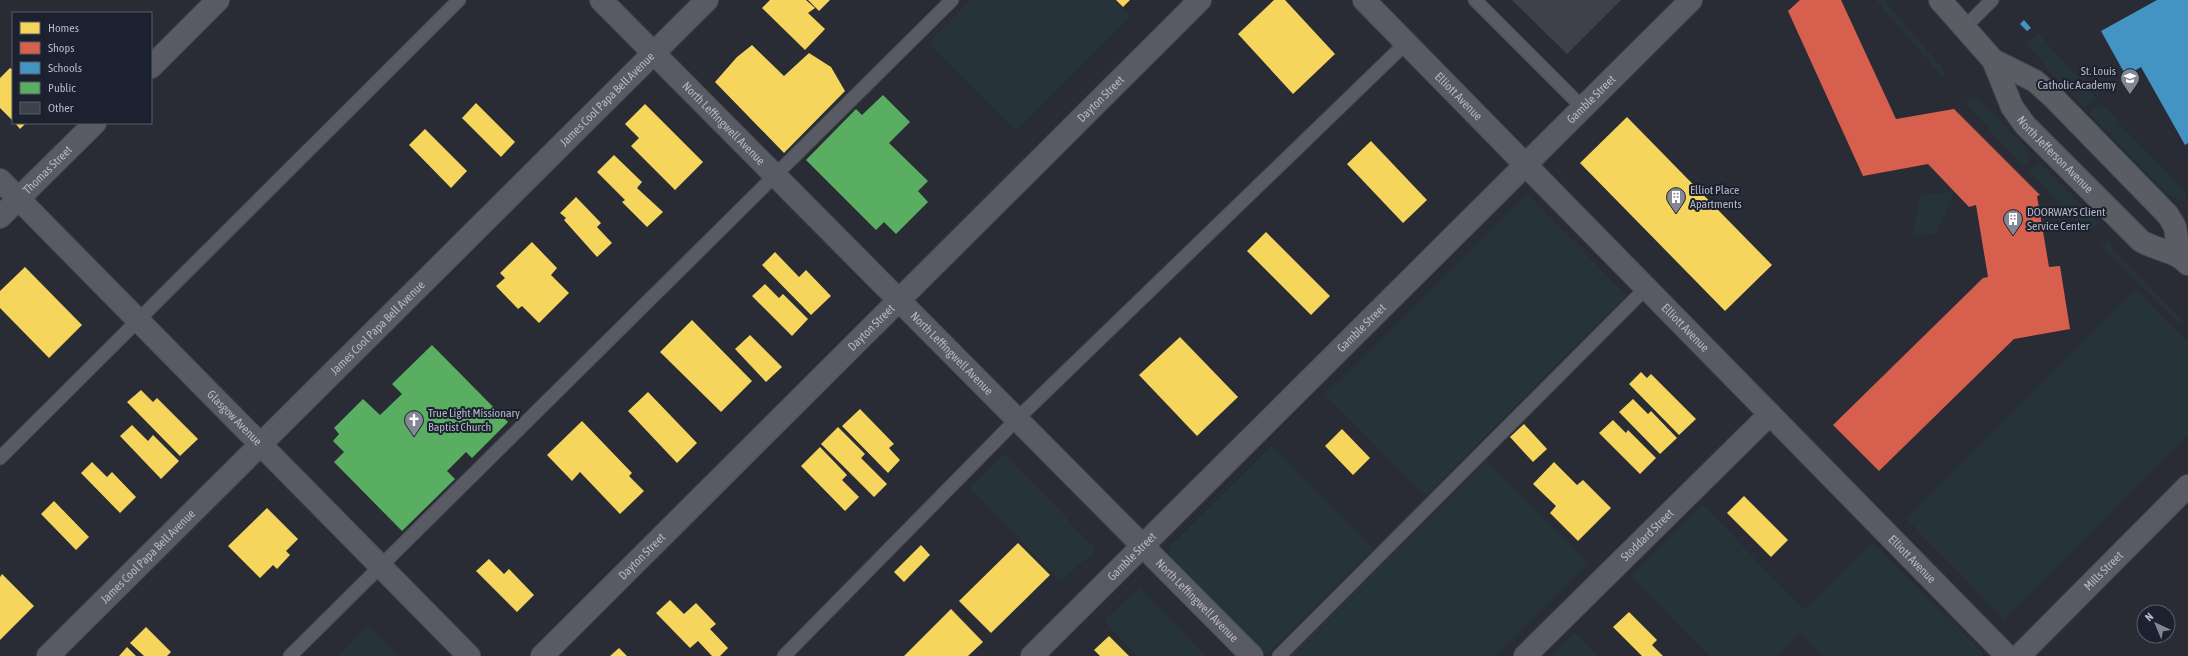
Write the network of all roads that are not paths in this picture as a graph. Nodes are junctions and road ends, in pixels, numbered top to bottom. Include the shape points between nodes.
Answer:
1 (218, 0) edge
2 (459, 0) edge
3 (601, 0) edge
4 (707, 0) edge
5 (952, 0) edge
6 (1200, 0) edge
7 (1364, 0) edge
8 (1475, 0) edge
9 (1691, 0) edge
10 (1940, 0) edge
11 (1992, 0) edge
12 (1964, 28) junction
13 (1406, 42) junction
14 (654, 53) junction
15 (1993, 60) junction
16 (152, 66) edge
17 (1582, 108) junction
18 (93, 124) edge
19 (1526, 165) junction
20 (776, 176) junction
21 (0, 180) edge
22 (18, 199) junction
23 (0, 217) edge
24 (2185, 255) edge
25 (1646, 288) junction
26 (899, 300) junction
27 (139, 320) junction
28 (1770, 414) junction
29 (1017, 419) junction
30 (261, 444) junction
31 (0, 458) edge
32 (2188, 486) edge
33 (1143, 546) junction
34 (381, 567) junction
35 (48, 656) edge
36 (290, 656) edge
37 (469, 656) edge
38 (542, 656) edge
39 (784, 656) edge
40 (1032, 656) edge
41 (1252, 656) edge
42 (1279, 656) edge
43 (1525, 656) edge
44 (2007, 656) edge
45 (2019, 656) edge

1 - 16 street
2 - 27 lane
3 - 14 street, North Leffingwell Avenue
4 - 14 street, James Cool Papa Bell Avenue
5 - 20 lane
6 - 26 street, Dayton Street
7 - 13 street, Elliott Avenue
8 - 17 lane
9 - 17 street, Gamble Street
10 - 12 main road, North Jefferson Avenue
11 - 12 lane
12 - 15 main road, North Jefferson Avenue
13 - 19 street, Elliott Avenue
13 - 29 lane
14 - 20 street, North Leffingwell Avenue
14 - 30 street, James Cool Papa Bell Avenue
15 - 24 main road, North Jefferson Avenue via 2034,82 2053,97 2168,215
15 - 24 main road, North Jefferson Avenue via 2012,107 2025,125 2141,241 2154,248
17 - 19 street, Gamble Street
18 - 22 street, Thomas Street
19 - 25 street, Elliott Avenue
19 - 33 street, Gamble Street
20 - 26 street, North Leffingwell Avenue
20 - 34 lane
21 - 22 street, Glasgow Avenue
22 - 23 street, Thomas Street
22 - 27 street, Glasgow Avenue
25 - 28 street, Elliott Avenue
25 - 42 lane
26 - 29 street, North Leffingwell Avenue
26 - 38 street, Dayton Street
27 - 30 street, Glasgow Avenue
27 - 31 lane
28 - 43 street, Stoddard Street
28 - 44 street, Elliott Avenue
29 - 33 street, North Leffingwell Avenue
29 - 39 lane
30 - 34 street, Glasgow Avenue
30 - 35 street, James Cool Papa Bell Avenue
32 - 45 street, Mills Street
33 - 40 street, Gamble Street
33 - 41 street, North Leffingwell Avenue
34 - 36 lane
34 - 37 street, Glasgow Avenue

